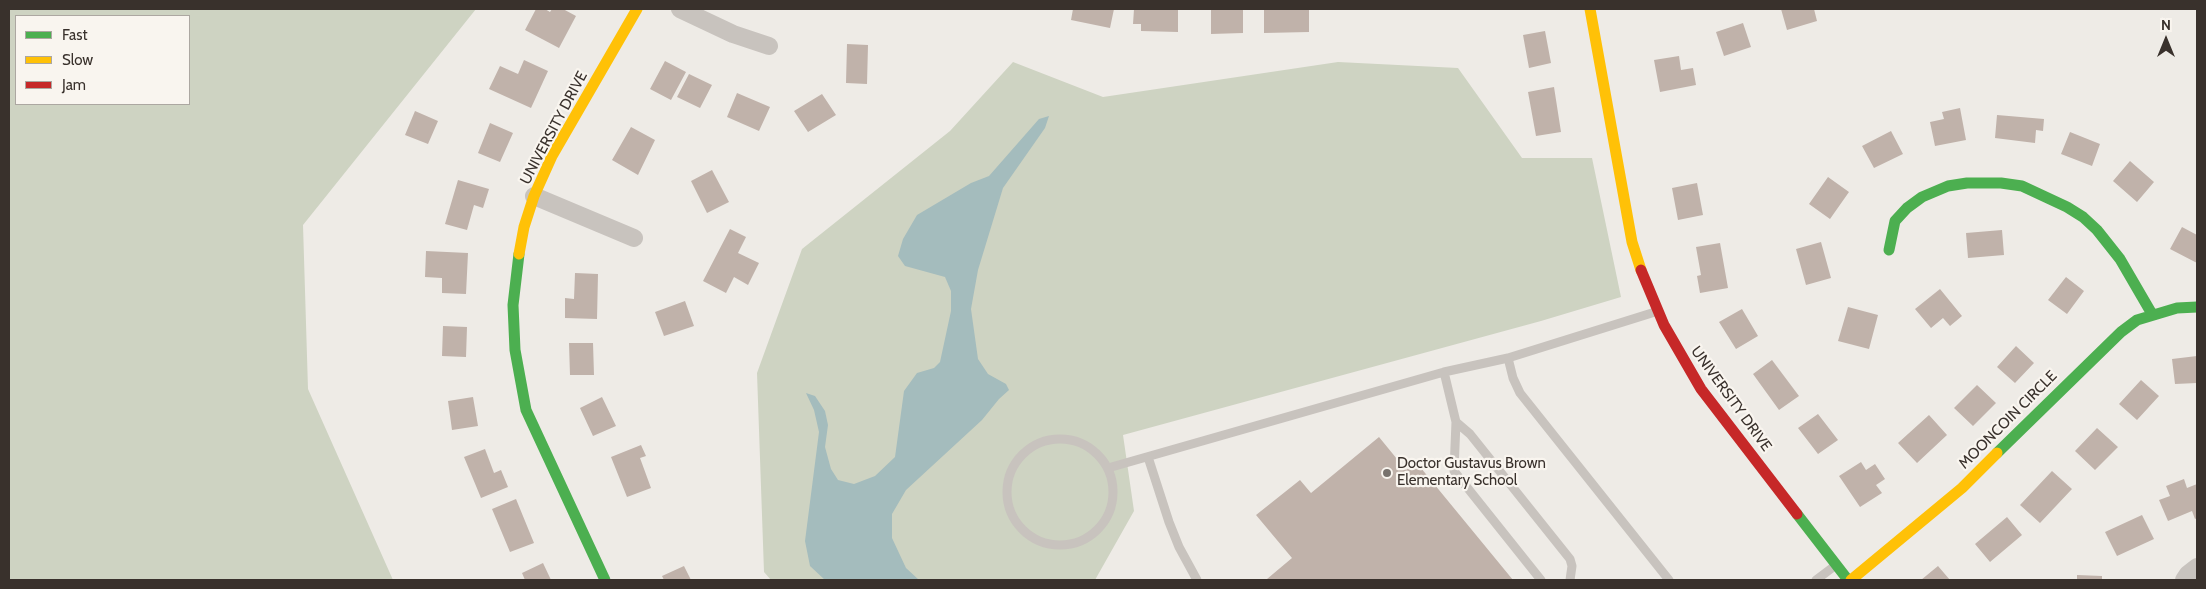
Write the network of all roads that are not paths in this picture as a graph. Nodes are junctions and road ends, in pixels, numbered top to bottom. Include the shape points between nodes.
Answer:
1 (637, 9) edge
2 (680, 9) edge
3 (1589, 9) edge
4 (769, 46) dead end
5 (534, 196) junction
6 (634, 238) dead end
7 (1889, 250) dead end
8 (2197, 307) edge
9 (1658, 311) junction
10 (2152, 314) junction
11 (1508, 358) junction
12 (1444, 372) junction
13 (1456, 422) junction
14 (1148, 457) junction
15 (1108, 468) junction
16 (1836, 565) junction
17 (2197, 567) edge
18 (605, 580) edge
19 (1197, 580) edge
20 (1541, 580) edge
21 (1570, 580) edge
22 (1670, 580) edge
23 (1816, 580) edge
24 (1850, 580) edge
25 (2184, 580) edge

1 - 5 street, UNIVERSITY DRIVE via 552,156
2 - 4 street via 733,34
3 - 9 street, UNIVERSITY DRIVE via 1632,242 1638,266
5 - 6 street
5 - 18 street, UNIVERSITY DRIVE via 524,227 513,305 520,386 535,432
7 - 10 street via 1895,221 1922,197 1948,186 1967,183 2022,186 2067,207 2097,230 2120,259
8 - 10 street, MOONCOIN CIRCLE
9 - 11 lane
9 - 16 street, UNIVERSITY DRIVE via 1701,389
10 - 24 street, MOONCOIN CIRCLE via 2137,320 2106,344 1962,488
11 - 12 lane
11 - 22 lane via 1520,393
12 - 13 lane
12 - 14 lane
13 - 20 lane via 1454,471
13 - 21 lane via 1470,434 1570,559
14 - 15 lane
14 - 19 lane via 1169,522
15 - 15 lane via 1095,451 1084,444 1062,438 1038,443 1019,457 1013,467 1007,490 1012,514 1036,539 1059,545 1082,540 1101,526 1112,505 1113,481
16 - 23 lane
16 - 24 street, UNIVERSITY DRIVE
17 - 25 street

